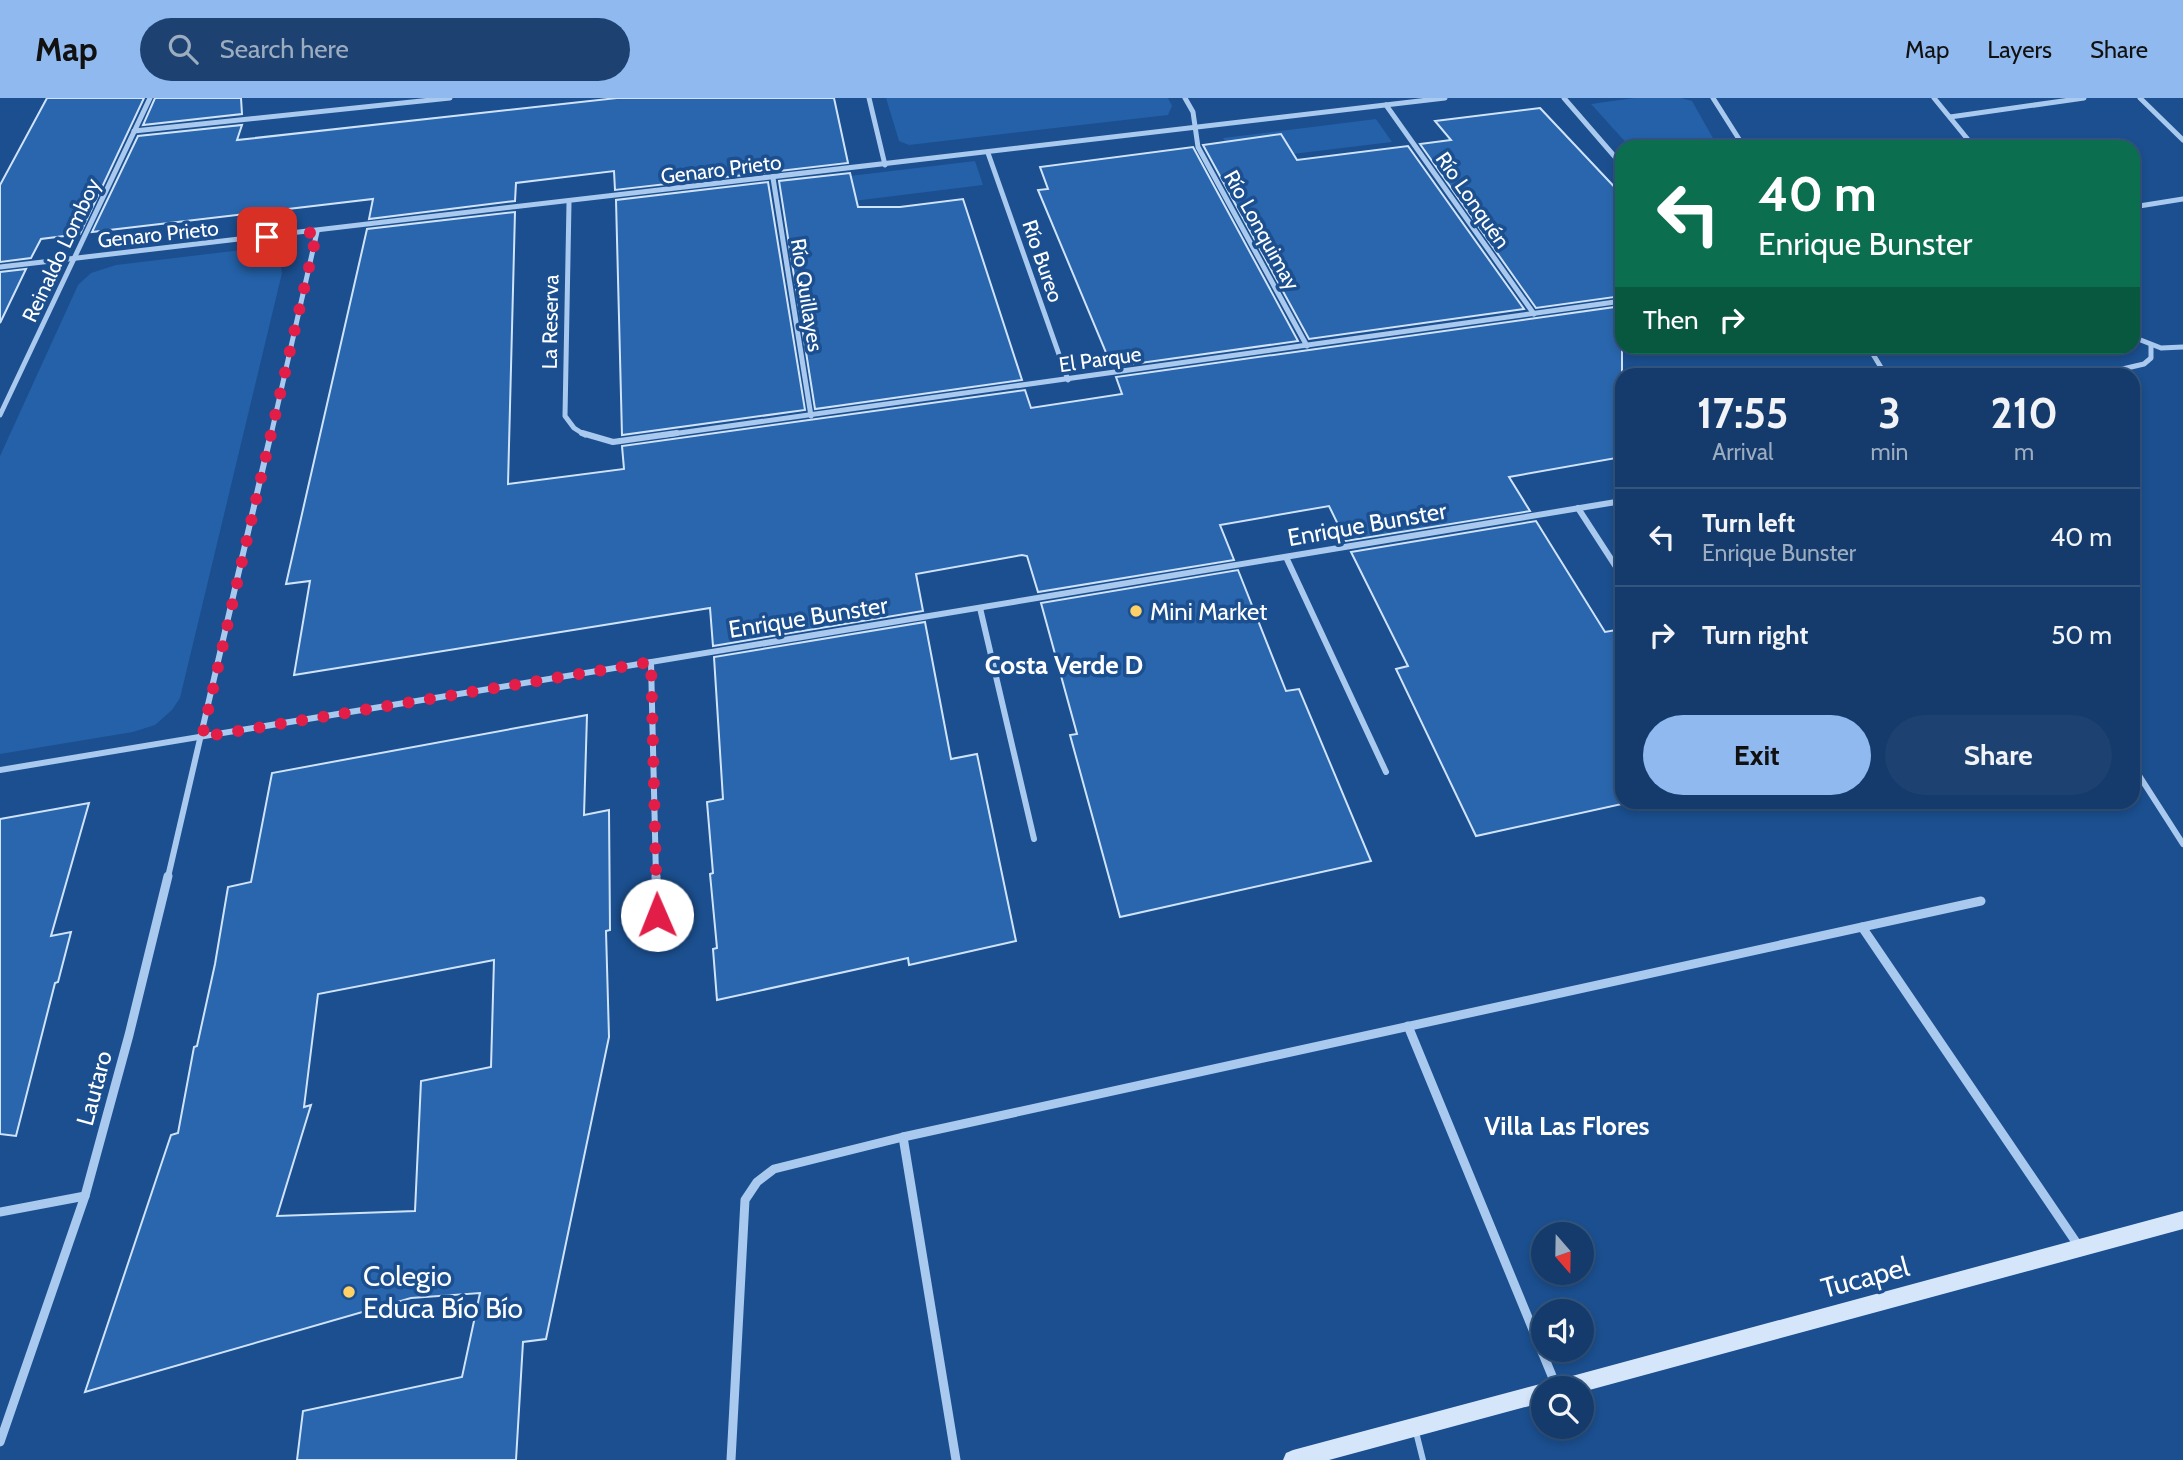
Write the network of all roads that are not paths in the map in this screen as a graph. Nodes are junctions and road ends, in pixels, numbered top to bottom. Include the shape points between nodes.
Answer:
1 (150, 98) edge
2 (450, 98) edge
3 (869, 98) edge
4 (1185, 98) edge
5 (1445, 98) edge
6 (1564, 98) edge
7 (1713, 98) edge
8 (1934, 98) edge
9 (2084, 98) edge
10 (2140, 98) edge
11 (1386, 105) junction
12 (1950, 117) junction
13 (1196, 128) junction
14 (134, 131) junction
15 (1740, 140) edge
16 (1968, 140) edge
17 (2183, 140) edge
18 (988, 153) junction
19 (1615, 156) edge
20 (885, 165) junction
21 (773, 178) junction
22 (2183, 199) edge
23 (569, 203) junction
24 (2140, 206) edge
25 (317, 232) junction
26 (73, 260) junction
27 (0, 267) edge
28 (1615, 302) edge
29 (1534, 314) junction
30 (2140, 340) edge
31 (1307, 346) junction
32 (2151, 346) junction
33 (2183, 347) edge
34 (2127, 368) edge
35 (1068, 380) junction
36 (0, 415) edge
37 (811, 416) junction
38 (583, 435) joint
39 (1615, 502) edge
40 (1578, 508) junction
41 (1286, 557) junction
42 (1615, 565) edge
43 (980, 608) junction
44 (651, 662) junction
45 (202, 737) junction
46 (0, 770) edge
47 (1386, 772) dead end
48 (2140, 777) edge
49 (1034, 839) dead end
50 (2183, 844) edge
51 (1981, 901) dead end
52 (657, 915) dead end
53 (1862, 927) junction
54 (1408, 1026) junction
55 (903, 1137) junction
56 (85, 1196) junction
57 (0, 1212) edge
58 (2183, 1220) edge
59 (2080, 1248) junction
60 (1554, 1376) edge
61 (1594, 1379) edge
62 (1531, 1395) edge
63 (1415, 1426) junction
64 (0, 1442) edge
65 (731, 1460) edge
66 (956, 1460) edge
67 (1293, 1460) edge
68 (1423, 1460) edge

1 - 14 street, Reinaldo Lomboy
2 - 14 street
3 - 20 street
4 - 13 street, Río Lonquimay
5 - 11 street, Genaro Prieto
6 - 19 street
7 - 15 street
8 - 12 street
9 - 12 street
10 - 17 street
11 - 13 street, Genaro Prieto
11 - 29 street, Río Lonquén
12 - 16 street
13 - 18 street, Genaro Prieto
13 - 31 street, Río Lonquimay via 1198,147
14 - 26 street, Reinaldo Lomboy
18 - 20 street, Genaro Prieto
18 - 35 street, Río Bureo
20 - 21 street, Genaro Prieto
21 - 23 street, Genaro Prieto
21 - 37 street, Río Quillayes
22 - 24 street
23 - 25 street, Genaro Prieto
23 - 38 street, La Reserva via 564,404 571,427
25 - 26 street, Genaro Prieto
25 - 45 street, Lautaro
26 - 27 street, Genaro Prieto
26 - 36 street, Reinaldo Lomboy
28 - 29 street, El Parque
29 - 31 street, El Parque
30 - 32 street
31 - 35 street, El Parque
32 - 33 street
32 - 34 street via 2151,358
35 - 37 street, El Parque
37 - 38 street, El Parque via 631,441
39 - 40 street, Enrique Bunster
40 - 41 street, Enrique Bunster
40 - 42 street
41 - 43 street, Enrique Bunster
41 - 47 street
43 - 44 street, Enrique Bunster
43 - 49 street
44 - 45 street, Enrique Bunster
44 - 52 street
45 - 46 street, Enrique Bunster
45 - 56 street, Lautaro
48 - 50 street
51 - 53 street
53 - 54 street
53 - 59 street
54 - 55 street
54 - 60 street
55 - 65 street via 774,1168 745,1200
55 - 66 street
56 - 57 street
56 - 64 street, Lautaro
58 - 59 main road, Tucapel
59 - 61 main road, Tucapel
62 - 63 main road
63 - 67 main road
63 - 68 lane

